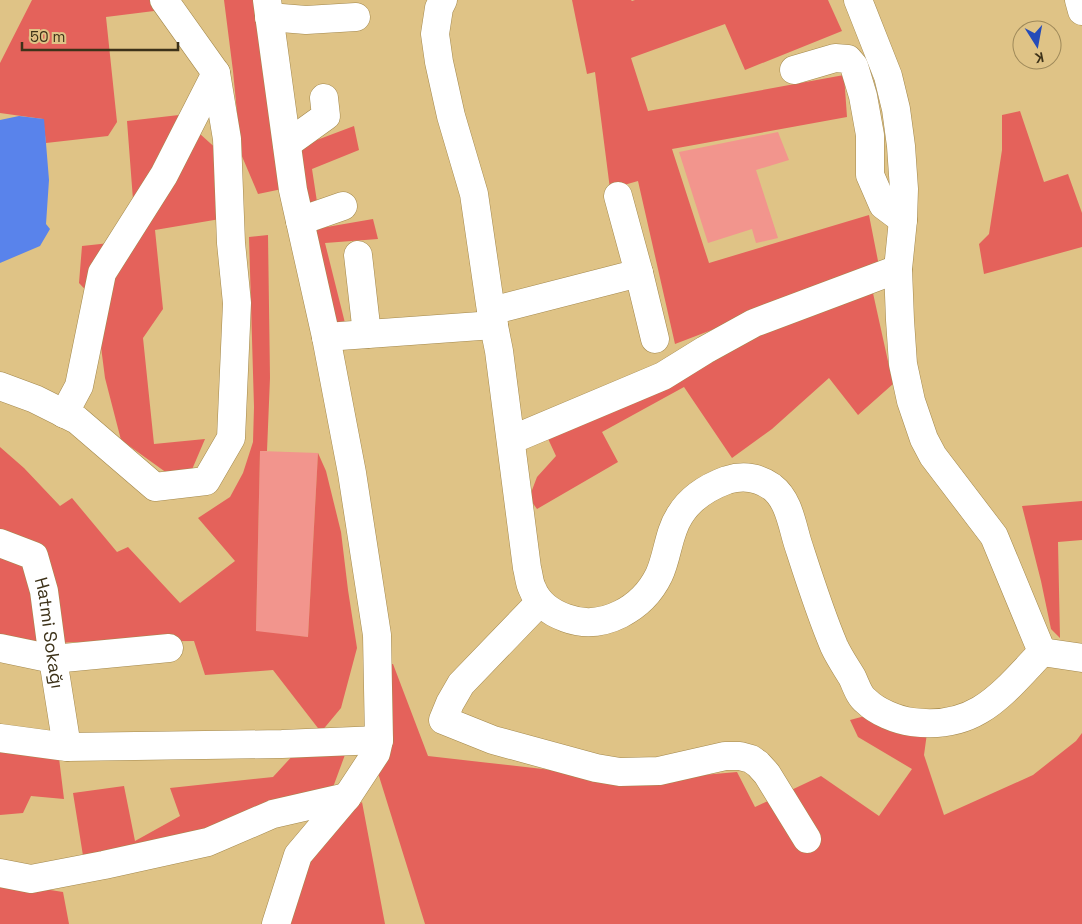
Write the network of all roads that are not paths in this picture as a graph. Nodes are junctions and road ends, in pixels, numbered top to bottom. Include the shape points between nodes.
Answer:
1 (164, 0) edge
2 (443, 0) edge
3 (858, 0) edge
4 (1078, 0) edge
5 (268, 8) edge
6 (1082, 12) edge
7 (356, 17) dead end
8 (794, 70) dead end
9 (216, 73) junction
10 (324, 98) dead end
11 (287, 144) junction
12 (618, 196) dead end
13 (343, 206) dead end
14 (903, 220) junction
15 (300, 221) junction
16 (358, 255) dead end
17 (898, 269) junction
18 (639, 273) junction
19 (492, 318) junction
20 (367, 334) junction
21 (326, 337) junction
22 (654, 339) dead end
23 (0, 386) edge
24 (64, 414) junction
25 (511, 440) junction
26 (0, 543) edge
27 (540, 602) junction
28 (0, 648) edge
29 (169, 648) dead end
30 (1042, 652) junction
31 (1082, 658) edge
32 (52, 659) junction
33 (0, 738) edge
34 (379, 740) junction
35 (67, 747) junction
36 (348, 797) junction
37 (807, 839) dead end
38 (0, 873) edge
39 (274, 921) edge

1 - 9 street
2 - 19 street via 435,34 438,62 474,194
3 - 14 street via 888,76 896,109 904,189
4 - 6 street
5 - 7 street via 306,20
5 - 11 street
8 - 14 street via 835,58 848,59 854,66 870,135 870,175 883,205
9 - 24 street via 164,174 102,273 80,386
9 - 24 street via 227,139 237,303 232,438 206,481 155,487 77,420
10 - 11 street via 326,116
11 - 15 street
12 - 18 street
13 - 15 street
14 - 17 street
15 - 21 street
16 - 20 street
17 - 25 street via 754,322 663,376
17 - 30 street via 903,364 917,420 933,456 994,536
18 - 19 street
18 - 22 street
19 - 20 street
19 - 25 street
20 - 21 street
21 - 34 street via 352,473 377,635
23 - 24 street
25 - 27 street via 527,568
26 - 32 street, Hatmi Sokağı via 34,556 44,591
27 - 30 street via 554,613 587,623 605,621 622,614 650,589 659,574 680,514 695,497 713,485 733,478 750,477 764,481 776,490 787,506 809,580 835,647 864,701 884,713 904,721 927,724 967,718 985,708
27 - 37 street via 461,684 443,720 493,740 620,772 659,772 725,756 750,759 767,774
28 - 32 street
29 - 32 street
30 - 31 street
32 - 35 street, Hatmi Sokağı
33 - 35 street
34 - 35 street
34 - 36 street via 376,753
36 - 38 street via 274,814 208,842 104,865 31,879
36 - 39 street via 298,855

